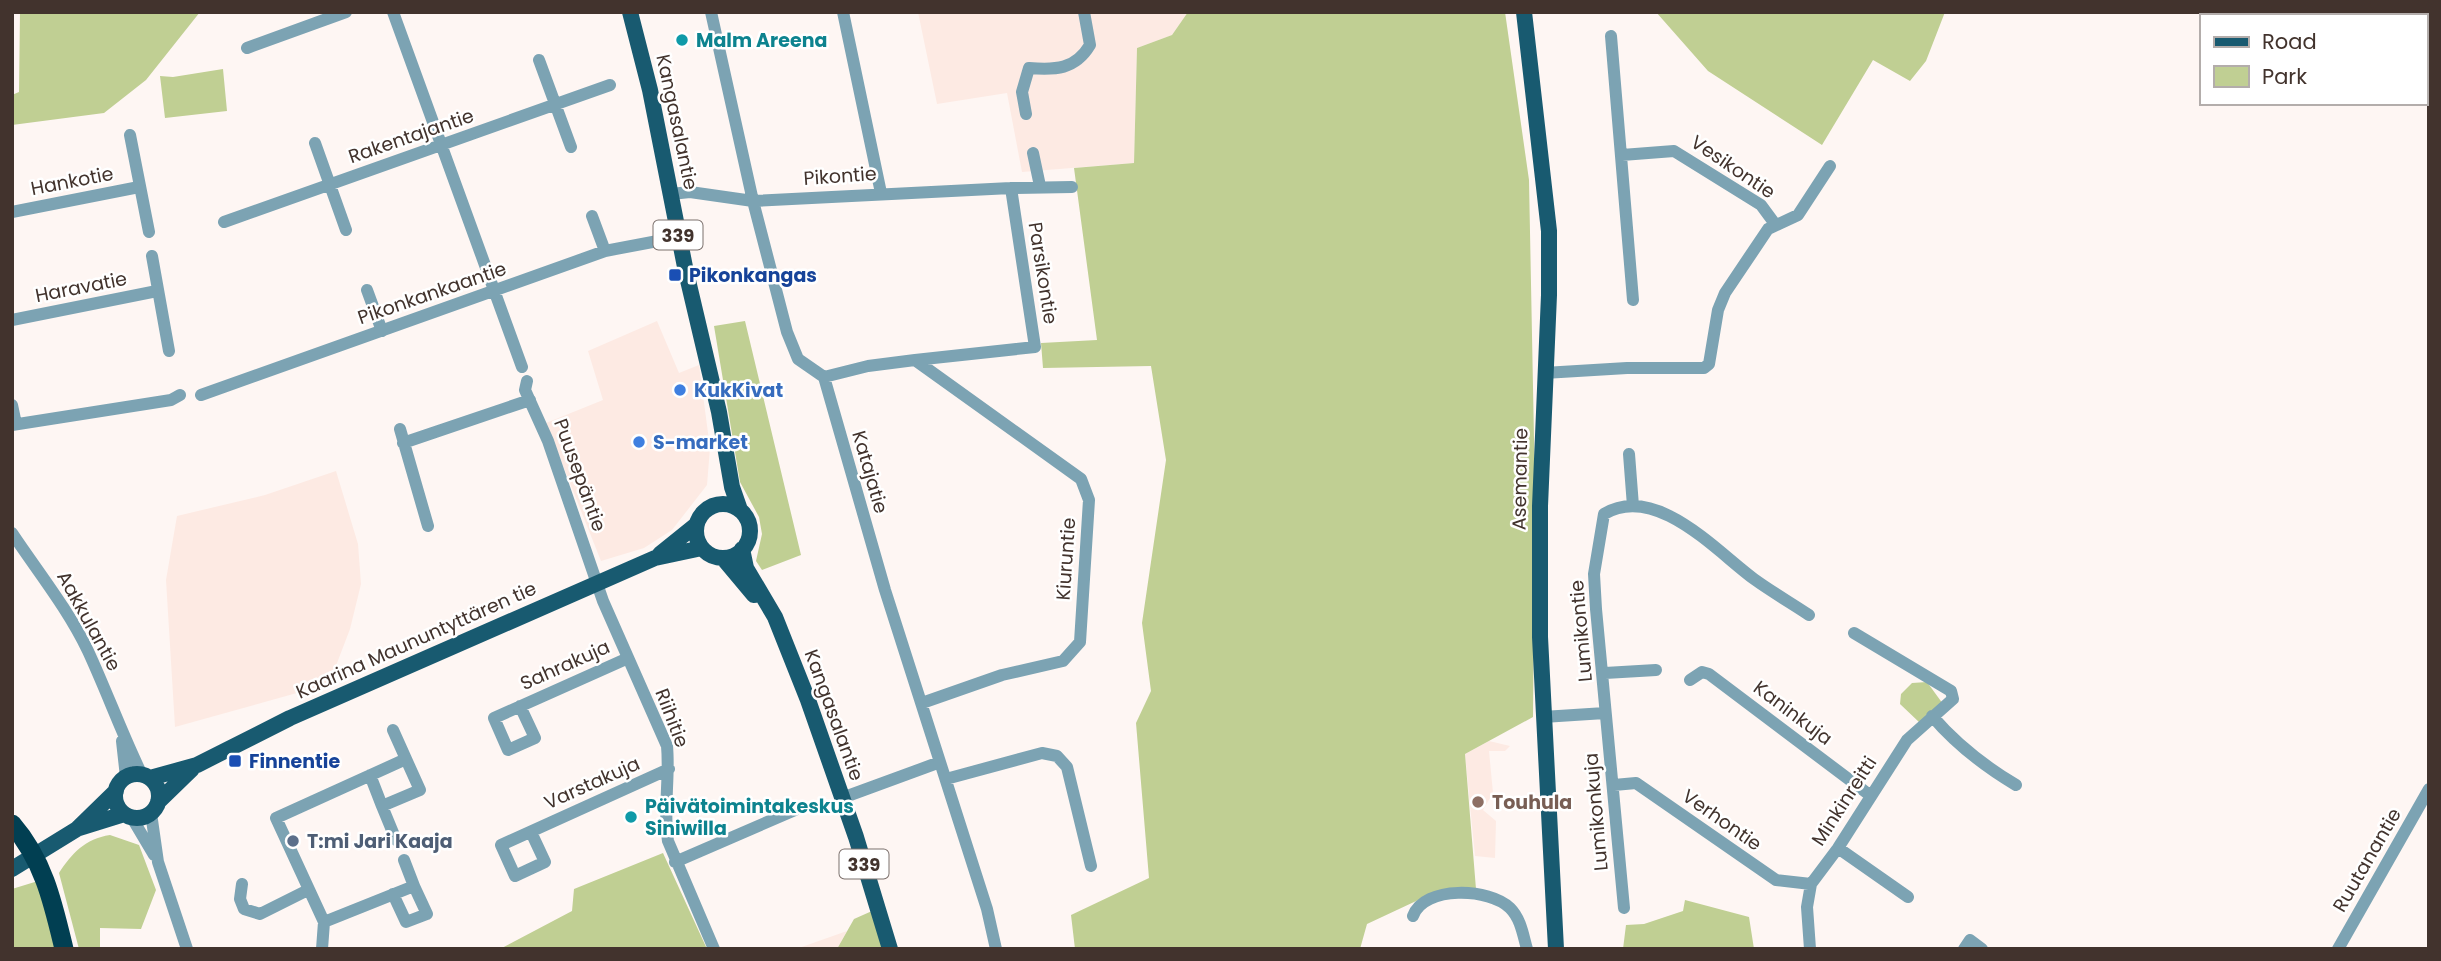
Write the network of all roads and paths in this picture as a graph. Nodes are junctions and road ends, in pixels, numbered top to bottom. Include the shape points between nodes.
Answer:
1 (345, 12) edge
2 (393, 12) edge
3 (630, 12) edge
4 (710, 12) edge
5 (843, 12) edge
6 (1084, 12) edge
7 (1524, 12) edge
8 (1611, 36) dead end
9 (247, 48) dead end
10 (539, 60) dead end
11 (610, 85) dead end
12 (556, 106) junction
13 (1026, 114) dead end
14 (130, 135) dead end
15 (315, 143) dead end
16 (442, 145) junction
17 (571, 148) dead end
18 (1034, 153) dead end
19 (1622, 155) junction
20 (1830, 166) dead end
21 (330, 184) junction
22 (1040, 186) junction
23 (139, 187) junction
24 (1072, 187) dead end
25 (1011, 188) junction
26 (881, 192) junction
27 (671, 194) junction
28 (753, 201) junction
29 (12, 212) edge
30 (593, 216) dead end
31 (224, 222) dead end
32 (1775, 224) junction
33 (346, 230) dead end
34 (149, 232) dead end
35 (679, 237) junction
36 (605, 251) junction
37 (152, 256) dead end
38 (367, 290) dead end
39 (157, 291) junction
40 (494, 292) junction
41 (1633, 300) dead end
42 (12, 320) edge
43 (382, 331) junction
44 (169, 352) dead end
45 (915, 360) junction
46 (522, 367) dead end
47 (1544, 373) junction
48 (824, 377) junction
49 (527, 382) dead end
50 (180, 395) dead end
51 (201, 395) dead end
52 (530, 400) junction
53 (12, 405) edge
54 (14, 424) edge
55 (400, 429) dead end
56 (403, 443) junction
57 (724, 446) junction
58 (1629, 454) dead end
59 (715, 505) junction
60 (1633, 506) junction
61 (740, 510) junction
62 (696, 525) junction
63 (428, 526) dead end
64 (12, 533) edge
65 (702, 548) junction
66 (742, 550) junction
67 (655, 558) junction
68 (723, 558) junction
69 (598, 583) junction
70 (1809, 615) dead end
71 (775, 617) junction
72 (1854, 633) dead end
73 (626, 659) junction
74 (1656, 670) dead end
75 (1605, 673) junction
76 (1690, 680) dead end
77 (922, 703) junction
78 (520, 706) dead end
79 (1605, 713) junction
80 (1932, 716) junction
81 (1543, 717) junction
82 (393, 730) dead end
83 (122, 734) junction
84 (406, 759) junction
85 (940, 762) junction
86 (197, 765) junction
87 (669, 769) junction
88 (370, 775) junction
89 (125, 777) junction
90 (146, 777) junction
91 (946, 779) junction
92 (1614, 785) junction
93 (2016, 785) dead end
94 (2429, 789) edge
95 (116, 791) junction
96 (1871, 796) junction
97 (842, 798) junction
98 (382, 806) junction
99 (155, 807) junction
100 (795, 810) dead end
101 (128, 816) junction
102 (12, 824) edge
103 (77, 829) junction
104 (531, 832) dead end
105 (396, 840) dead end
106 (1838, 848) junction
107 (35, 855) junction
108 (404, 859) dead end
109 (158, 862) junction
110 (675, 862) junction
111 (1091, 866) dead end
112 (12, 869) edge
113 (242, 884) dead end
114 (1811, 884) junction
115 (414, 886) junction
116 (308, 890) junction
117 (393, 894) junction
118 (1908, 897) dead end
119 (1624, 908) dead end
120 (1413, 916) dead end
121 (324, 922) junction
122 (1967, 945) edge
123 (64, 949) edge
124 (187, 949) edge
125 (322, 949) edge
126 (714, 949) edge
127 (890, 949) edge
128 (996, 949) edge
129 (1527, 949) edge
130 (1556, 949) edge
131 (1810, 949) edge
132 (1982, 949) edge
133 (2338, 949) edge

1 - 9 street
2 - 16 street
3 - 27 main road, Kangasalantie / 339
4 - 28 street
5 - 26 street
6 - 13 street via 1090,45 1085,54 1062,70 1029,68 1022,92
7 - 47 main road, Asemantie via 1549,231
8 - 19 street
10 - 12 street
11 - 12 street, Rakentajantie
12 - 16 street, Rakentajantie
12 - 17 street
14 - 23 street, Hankotie
15 - 21 street
16 - 21 street, Rakentajantie
16 - 40 street
18 - 22 street
19 - 32 street, Vesikontie via 1674,151 1761,205
19 - 41 street
20 - 32 street via 1798,215
21 - 31 street, Rakentajantie
21 - 33 street
22 - 24 street
22 - 25 street
23 - 29 street, Hankotie
23 - 34 street, Hankotie
25 - 26 street, Pikontie
25 - 45 street, Parsikontie via 1035,347
26 - 28 street, Pikontie
27 - 28 street, Pikontie via 690,192
27 - 35 main road, Kangasalantie / 339
28 - 48 street via 790,341 798,359
30 - 36 street
32 - 47 street via 1725,293 1718,310 1713,354 1704,368
35 - 36 street, Pikonkankaantie
35 - 57 main road, Kangasalantie / 339
36 - 40 street, Pikonkankaantie
37 - 39 street, Haravatie
38 - 43 street
39 - 42 street, Haravatie
39 - 44 street, Haravatie
40 - 43 street, Pikonkankaantie
40 - 46 street
43 - 51 street, Pikonkankaantie
45 - 48 street
45 - 77 street, Kiuruntie via 1081,480 1089,500 1080,642 1063,661 1002,675
47 - 81 main road, Asemantie via 1540,506
48 - 77 street, Katajatie via 877,566
49 - 52 street, Puusepäntie
50 - 54 street
52 - 56 street
52 - 69 street, Puusepäntie
53 - 54 street
55 - 56 street
56 - 63 street
57 - 59 main road, Kangasalantie / 339
57 - 61 main road, Kangasalantie / 339
58 - 60 street
59 - 61 main road
59 - 62 main road via 703,512
60 - 70 street via 1656,509 1677,521
60 - 75 street, Lumikontie via 1604,514 1601,529 1594,574
61 - 66 main road, 339 via 750,529
62 - 65 main road
62 - 67 main road, Kaarina Maununtyttären tie
64 - 83 street, Aakkulantie via 87,649
65 - 67 main road, Kaarina Maununtyttären tie
65 - 68 main road, 339
66 - 68 main road
66 - 71 main road, Kangasalantie / 339 via 746,568
67 - 69 main road, Kaarina Maununtyttären tie
68 - 71 main road, Kangasalantie / 339
69 - 73 street, Riihitie
69 - 86 main road, Kaarina Maununtyttären tie via 290,718
71 - 97 main road, Kangasalantie / 339
72 - 80 street, Minkinreitti via 1953,695
73 - 78 street, Sahrakuja
73 - 87 street, Riihitie via 667,747
74 - 75 street
75 - 79 street, Lumikontie
76 - 96 street, Kaninkuja via 1702,672 1709,674
77 - 85 street, Katajatie
79 - 81 street
79 - 92 street, Lumikonkuja
80 - 93 street via 1987,768
80 - 96 street, Minkinreitti via 1907,740
81 - 130 main road, Asemantie
82 - 84 street
83 - 89 street, Aakkulantie
83 - 90 street, Aakkulantie
84 - 88 street
84 - 98 street via 420,790
85 - 91 street, Katajatie
85 - 97 street
86 - 90 main road, Kaarina Maununtyttären tie
86 - 99 main road, Kaarina Maununtyttären tie
87 - 104 street, Varstakuja
87 - 110 street, Riihitie via 665,824
88 - 98 street
88 - 116 street via 276,818
89 - 90 main road
89 - 95 main road
90 - 99 main road via 158,789
91 - 111 street via 1042,753 1057,756 1067,767
91 - 128 street, Katajatie via 988,909
92 - 114 street, Verhontie via 1636,783 1776,880
92 - 119 street, Lumikonkuja
94 - 133 street, Ruutanantie
95 - 101 main road via 116,804
95 - 103 main road
96 - 106 street, Minkinreitti
97 - 127 main road, Kangasalantie / 339
98 - 105 street
99 - 101 main road
99 - 109 street
100 - 110 street
101 - 103 main road
101 - 109 street
102 - 107 highway
103 - 107 main road
106 - 114 street, Minkinreitti
106 - 118 street
107 - 112 main road
107 - 123 highway via 45,873
108 - 115 street
109 - 124 street
110 - 126 street, Riihitie
113 - 116 street via 244,909 260,914
114 - 131 street via 1807,907
115 - 117 street
115 - 117 street via 427,914 406,922
116 - 121 street
117 - 121 street
120 - 129 street via 1431,897 1465,893 1494,897 1514,913
121 - 125 street
122 - 132 street

